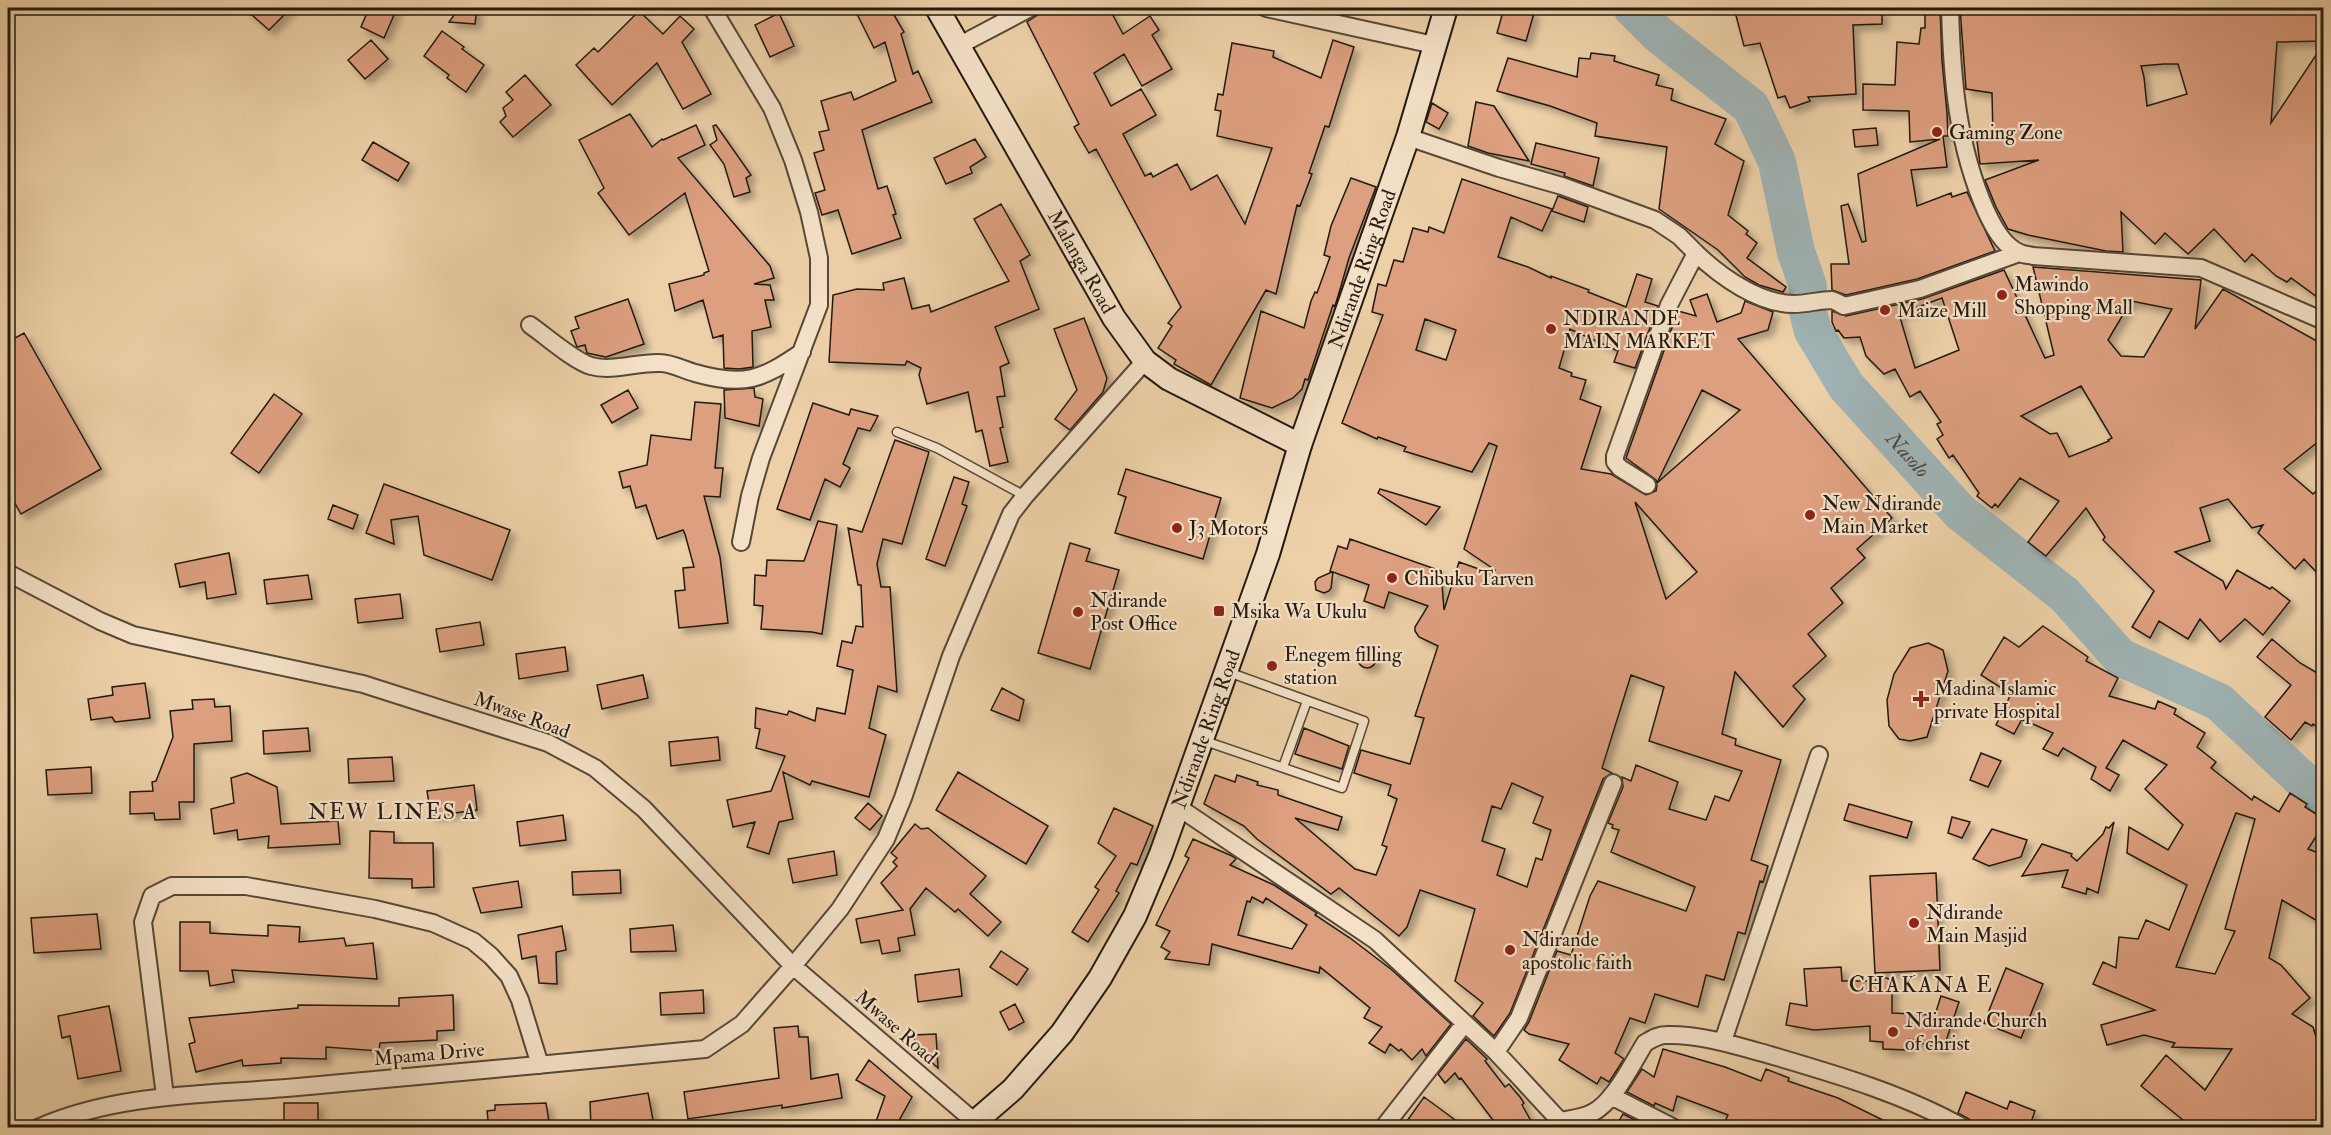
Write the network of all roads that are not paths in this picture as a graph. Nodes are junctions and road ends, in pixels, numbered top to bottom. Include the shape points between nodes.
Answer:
1 (712, 8) edge
2 (937, 8) edge
3 (1030, 8) edge
4 (1266, 8) edge
5 (1446, 8) edge
6 (1950, 8) edge
7 (1434, 45) junction
8 (958, 46) junction
9 (1407, 137) junction
10 (1696, 253) junction
11 (2019, 253) junction
12 (2324, 321) edge
13 (530, 325) dead end
14 (802, 352) junction
15 (1145, 361) junction
16 (897, 432) dead end
17 (1300, 445) junction
18 (1647, 485) dead end
19 (1025, 496) junction
20 (741, 542) dead end
21 (8, 573) edge
22 (1225, 671) junction
23 (1307, 700) junction
24 (1202, 740) junction
25 (1819, 755) dead end
26 (1283, 767) junction
27 (1613, 783) dead end
28 (1178, 807) junction
29 (793, 966) junction
30 (1465, 1023) junction
31 (1723, 1041) junction
32 (1496, 1052) junction
33 (540, 1065) junction
34 (165, 1096) junction
35 (1611, 1096) junction
36 (1561, 1124) edge
37 (971, 1125) edge
38 (38, 1128) edge
39 (1383, 1128) edge
40 (1674, 1128) edge
41 (1964, 1128) edge

1 - 14 street via 772,108 794,160 809,212 819,258 819,305
2 - 8 street, Malanga Road
3 - 8 street
4 - 7 street
5 - 7 street, Ndirande Ring Road
6 - 11 street via 1959,128 1972,178 2001,238
7 - 9 street, Ndirande Ring Road
8 - 15 street, Malanga Road via 1114,318
9 - 10 street via 1655,220
9 - 17 street, Ndirande Ring Road
10 - 11 street via 1744,288 1781,303 1834,300 1850,306 1920,289
10 - 18 street via 1669,305 1615,456 1620,468
11 - 12 street via 2201,268
13 - 14 street via 590,366 608,369 663,363 723,381 752,380
14 - 20 street via 761,458
15 - 17 street, Malanga Road via 1169,379
15 - 19 street, Mpama Drive
16 - 19 lane via 937,448
17 - 22 street, Ndirande Ring Road via 1268,554
19 - 29 street, Mpama Drive via 1011,514 951,656 886,839 840,909
21 - 29 street, Mwase Road via 133,635 363,684 548,742 595,768 644,809
22 - 23 lane
22 - 24 street, Ndirande Ring Road
23 - 26 lane
23 - 26 lane via 1364,721 1342,788
24 - 26 lane
24 - 28 street, Ndirande Ring Road
25 - 31 street
27 - 32 street via 1520,1018
28 - 30 street via 1375,940
28 - 37 street, Ndirande Ring Road via 1135,916 1100,978 1055,1041 1013,1089
29 - 33 street, Mpama Drive via 742,1024 705,1049
29 - 37 street, Mwase Road
30 - 32 street
30 - 39 street
31 - 35 street via 1665,1035 1653,1038 1645,1043
31 - 41 street via 1893,1095
32 - 36 street
33 - 34 street, Mpama Drive
33 - 34 street via 520,1000 508,976 473,941 433,923 290,892 246,886 172,886 152,896 143,922
34 - 38 street, Mpama Drive via 100,1108
35 - 36 street via 1595,1112
35 - 40 street

